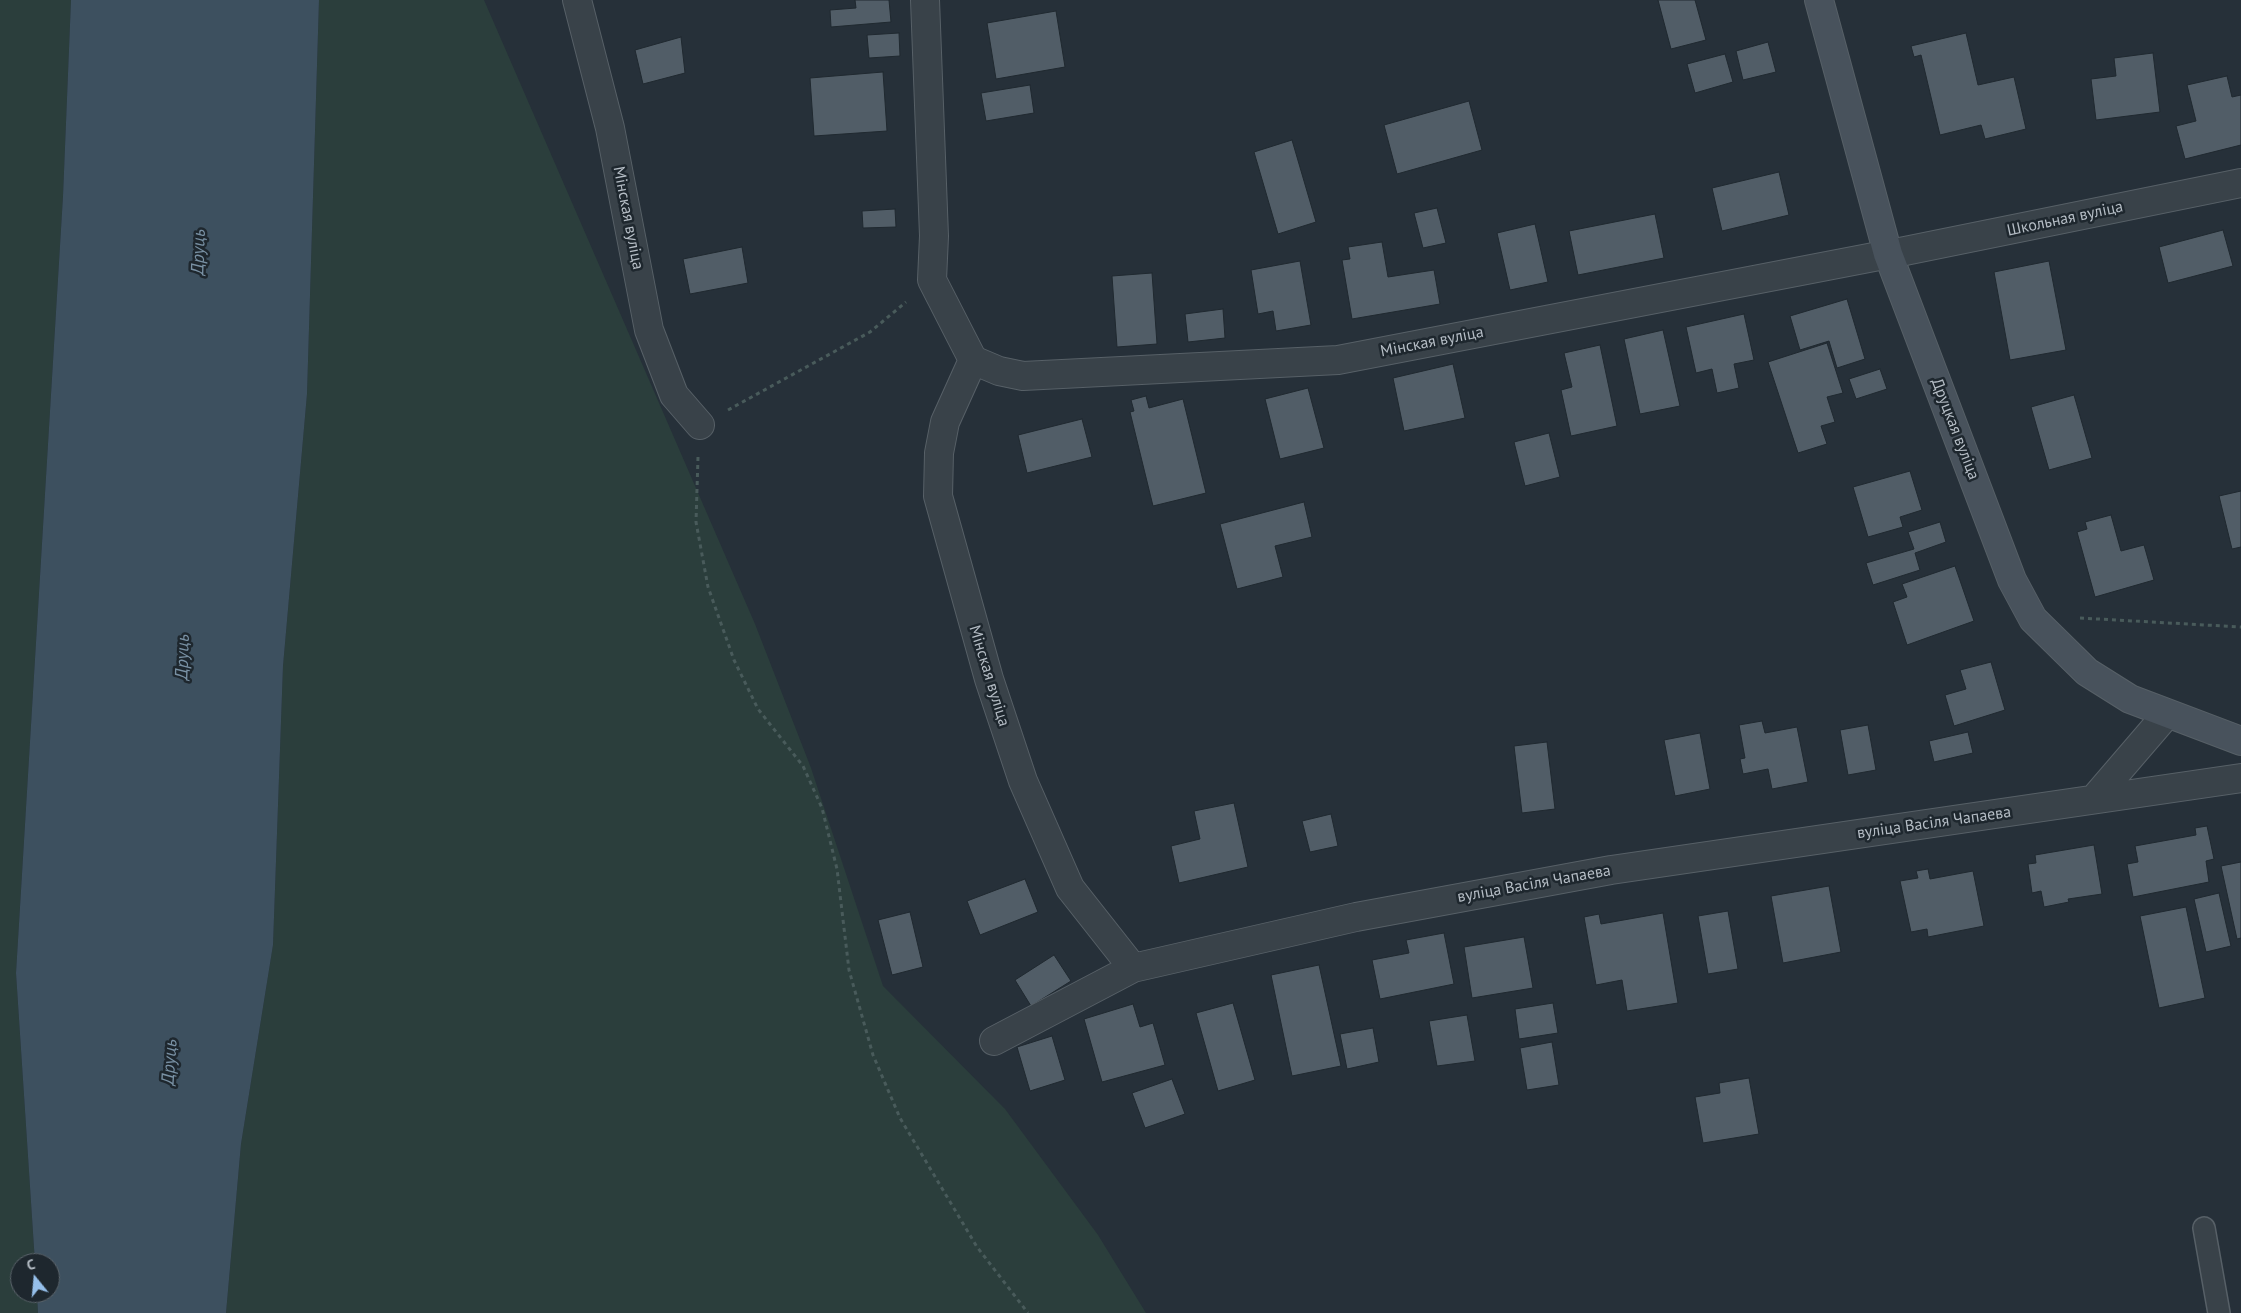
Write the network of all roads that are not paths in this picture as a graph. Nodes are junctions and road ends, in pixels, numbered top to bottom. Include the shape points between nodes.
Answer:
1 (577, 0) edge
2 (925, 0) edge
3 (1819, 0) edge
4 (2241, 183) edge
5 (1888, 254) junction
6 (973, 360) junction
7 (700, 425) road end
8 (2166, 714) junction
9 (2241, 741) edge
10 (2241, 778) edge
11 (2094, 799) junction
12 (1133, 968) junction
13 (994, 1041) dead end
14 (2204, 1228) dead end
15 (2218, 1313) edge

1 - 7 street, Мінская вуліца via 610,128 649,330 674,395
2 - 6 street via 934,236 932,280
3 - 5 main road, Друцкая вуліца
4 - 5 street, Школьная вуліца
5 - 6 street, Мінская вуліца via 1338,360 1022,376
5 - 8 main road, Друцкая вуліца via 2012,580 2033,619 2087,672 2130,699
6 - 12 street, Мінская вуліца via 944,422 938,496 989,679 1023,781 1070,888
8 - 9 main road, Друцкая вуліца
8 - 11 street
10 - 11 street, вуліца Васіля Чапаева
11 - 12 street, вуліца Васіля Чапаева via 1612,870 1356,917
12 - 13 street, вуліца Васіля Чапаева
14 - 15 lane

